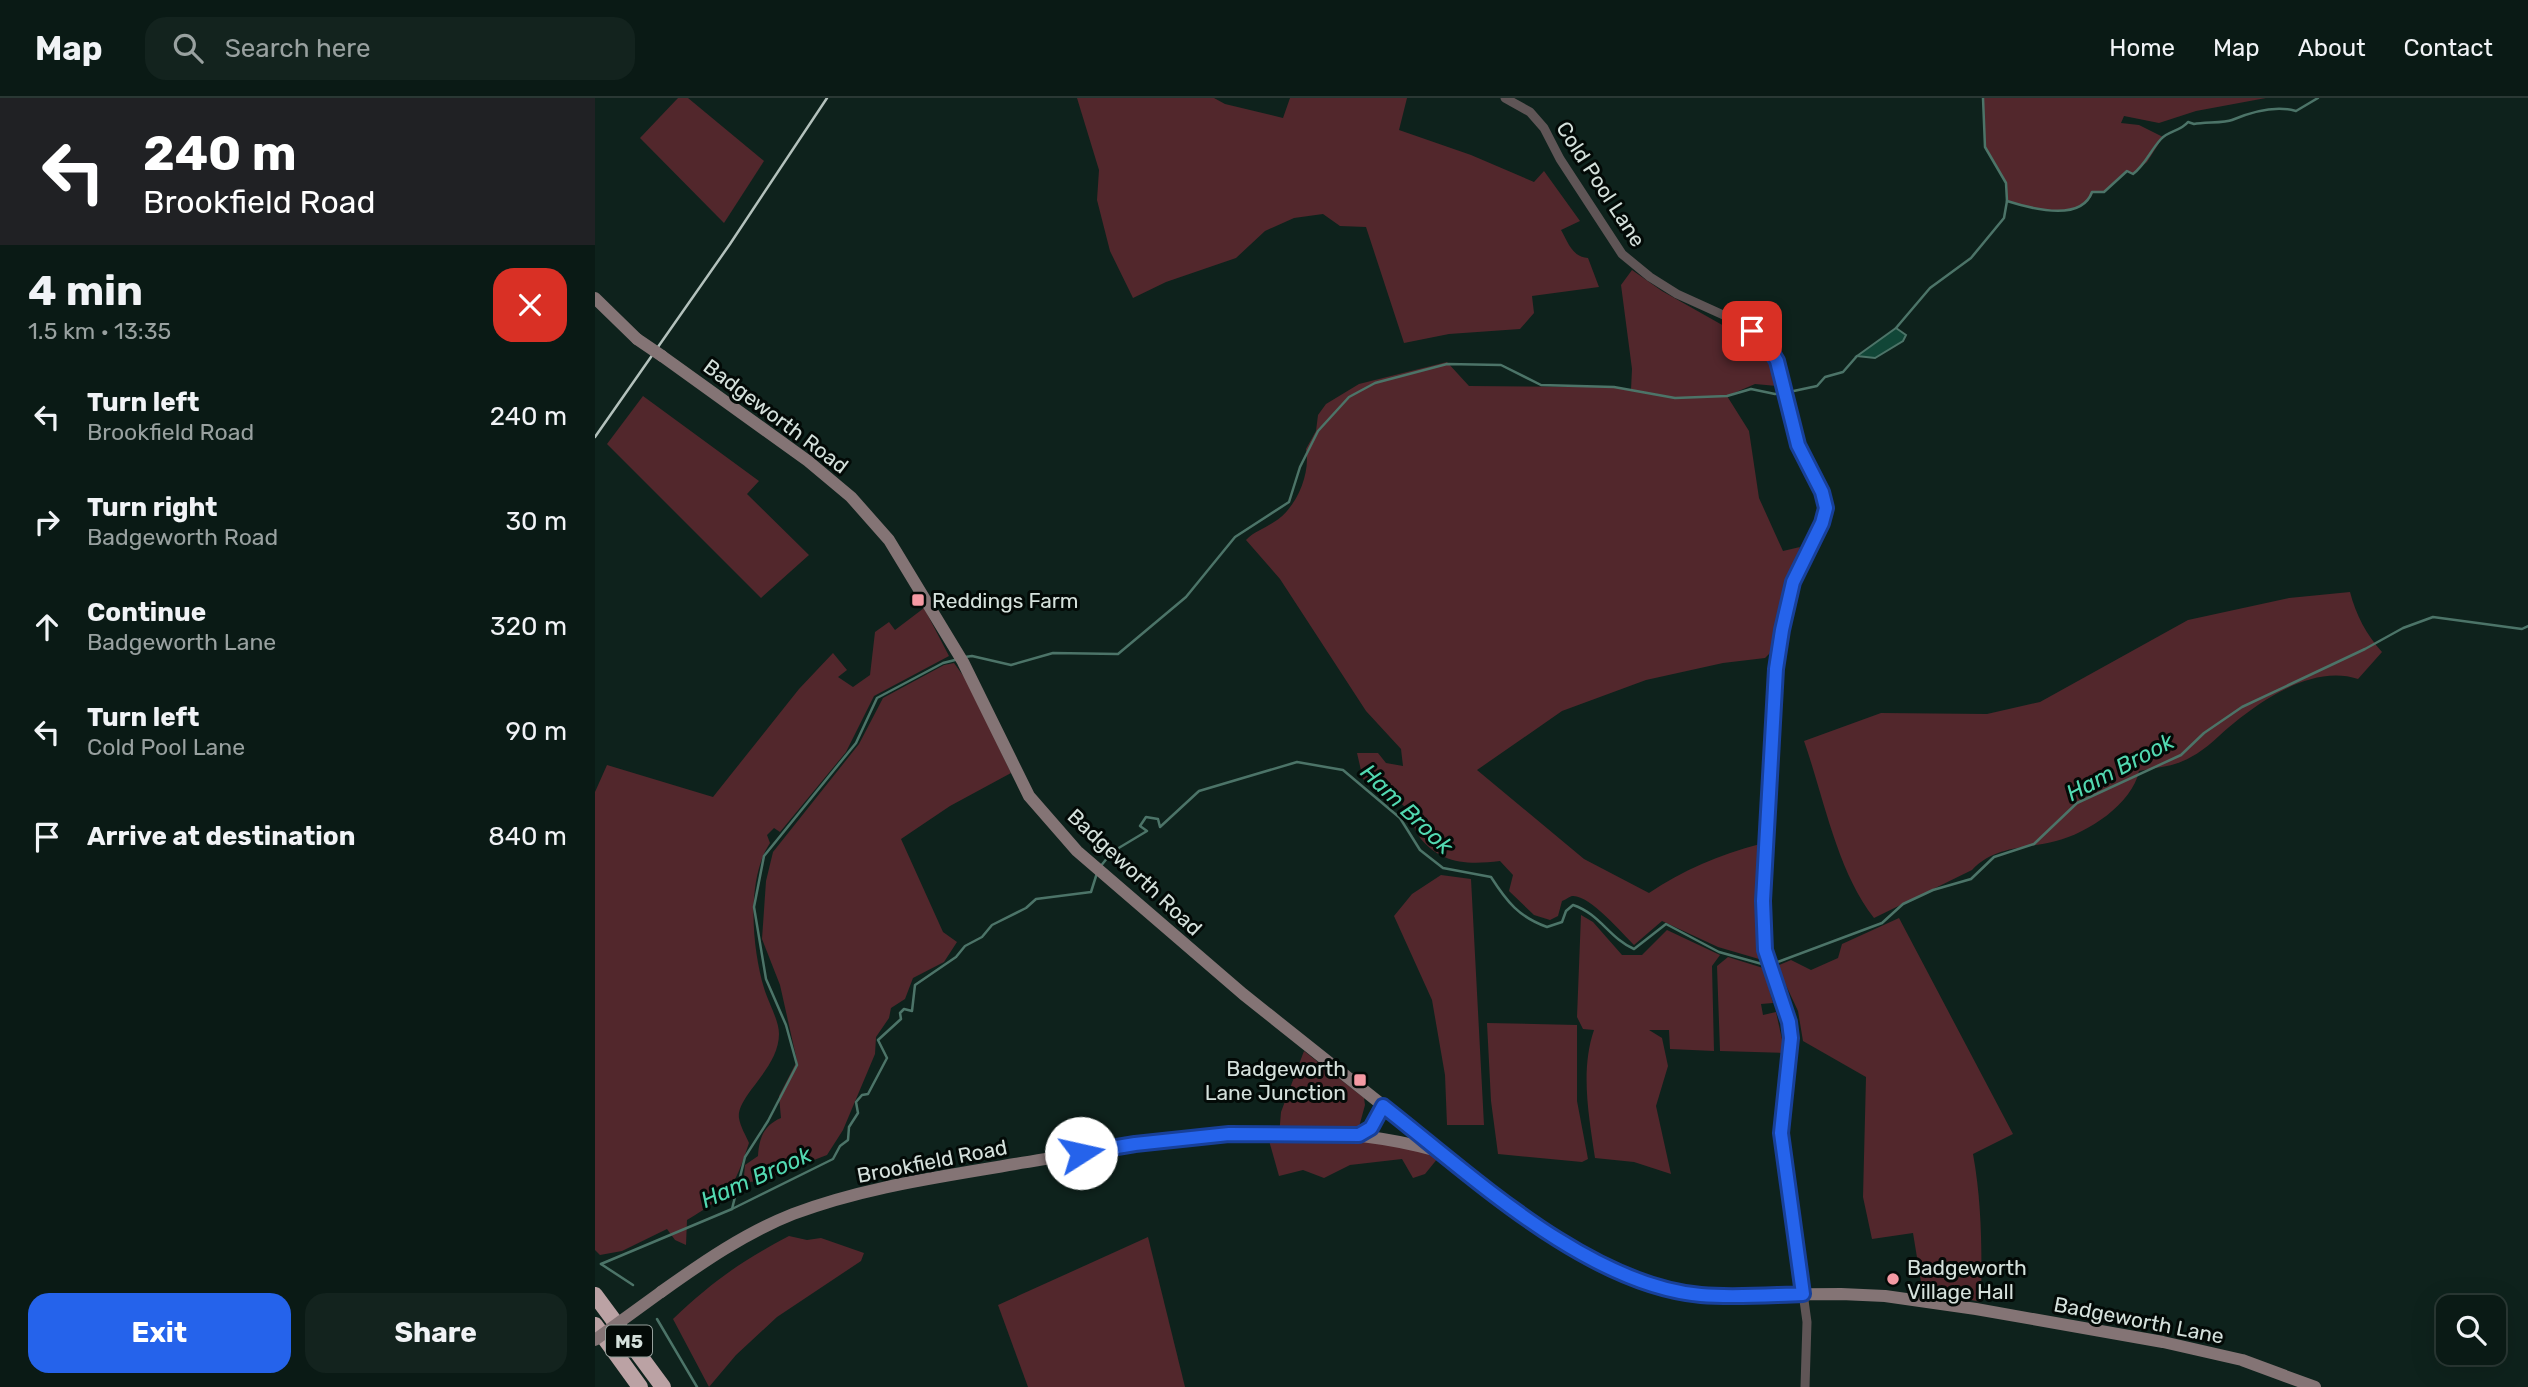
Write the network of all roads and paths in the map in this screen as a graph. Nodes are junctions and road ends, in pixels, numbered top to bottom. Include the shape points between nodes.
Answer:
1 (1505, 98) edge
2 (595, 298) edge
3 (1383, 1106) junction
4 (1404, 1123) junction
5 (1359, 1135) junction
6 (1397, 1139) junction
7 (1439, 1151) junction
8 (1803, 1294) junction
9 (595, 1295) edge
10 (1700, 1295) joint
11 (595, 1325) edge
12 (595, 1340) edge
13 (640, 1387) edge
14 (663, 1387) edge
15 (1805, 1387) edge
16 (2315, 1387) edge

1 - 8 street, Cold Pool Lane via 1530,112 1544,128 1622,254 1677,294 1741,323 1768,346 1783,379 1798,445 1824,501 1825,516 1793,582 1776,669 1763,901 1765,950 1791,1038 1781,1133
2 - 3 street, Badgeworth Road, bridge via 636,339 808,461 851,497 889,540 963,662 1029,796 1077,851 1243,994
3 - 4 street, Badgeworth Road
3 - 5 street via 1371,1128
4 - 6 street via 1408,1131
4 - 7 street, Badgeworth Road
5 - 6 street, Brookfield Road
5 - 12 street, Brookfield Road, bridge via 1250,1133 1135,1144 829,1201 728,1245
6 - 7 street, Brookfield Road
7 - 10 street, Badgeworth Road via 1580,1253 1642,1281
8 - 10 street, Badgeworth Lane
8 - 15 street, Cold Pool Lane
8 - 16 street, Badgeworth Lane via 1885,1296 2150,1340 2242,1360
9 - 14 highway, M5
11 - 13 highway, M5

